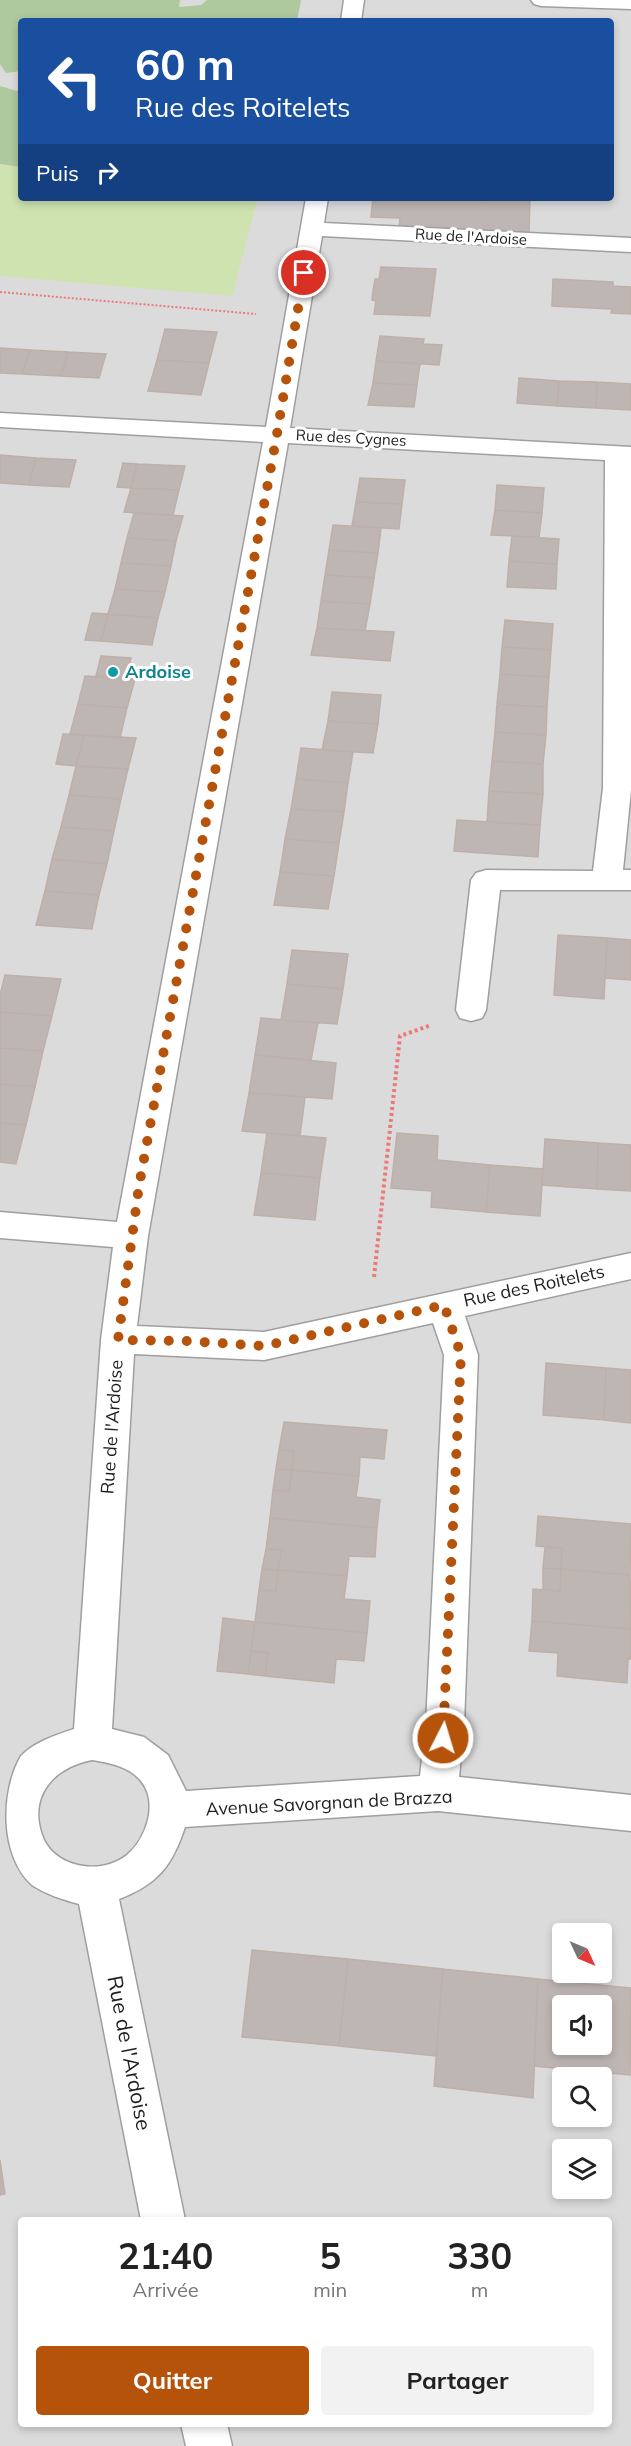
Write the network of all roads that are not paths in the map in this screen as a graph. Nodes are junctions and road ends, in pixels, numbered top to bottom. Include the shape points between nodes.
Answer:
1 (354, 0) edge
2 (541, 0) edge
3 (606, 1) edge
4 (631, 3) edge
5 (351, 18) edge
6 (316, 201) edge
7 (311, 229) junction
8 (631, 245) edge
9 (0, 420) edge
10 (277, 434) junction
11 (624, 454) edge
12 (624, 788) edge
13 (619, 881) edge
14 (471, 1010) road end
15 (0, 1225) edge
16 (131, 1236) junction
17 (631, 1266) edge
18 (444, 1305) junction
19 (118, 1340) junction
20 (92, 1742) junction
21 (438, 1793) junction
22 (170, 1810) junction
23 (631, 1813) edge
24 (8, 1816) edge
25 (98, 1885) junction
26 (162, 2217) edge
27 (205, 2427) edge
28 (209, 2446) edge

1 - 5 street
2 - 3 street
3 - 4 street
6 - 7 street, Rue de l'Ardoise
7 - 8 street, Rue de l'Ardoise
7 - 10 street, Rue de l'Ardoise
9 - 10 street, Rue des Cygnes
10 - 11 street, Rue des Cygnes
10 - 16 street, Rue de l'Ardoise
11 - 12 street
12 - 13 street
13 - 14 street via 486,880
15 - 16 street
16 - 19 street, Rue de l'Ardoise
17 - 18 street, Rue des Roitelets
18 - 19 street, Rue des Roitelets via 264,1346
18 - 21 street via 461,1355 445,1724
19 - 20 street, Rue de l'Ardoise
20 - 22 street via 126,1747 154,1766 162,1779
20 - 24 street via 60,1751 33,1771
21 - 22 street, Avenue Savorgnan de Brazza
21 - 23 street, Avenue Savorgnan de Brazza
22 - 25 street via 163,1840 143,1865 122,1878
24 - 25 street via 21,1844 39,1868 66,1882
25 - 26 street, Rue de l'Ardoise
27 - 28 street

